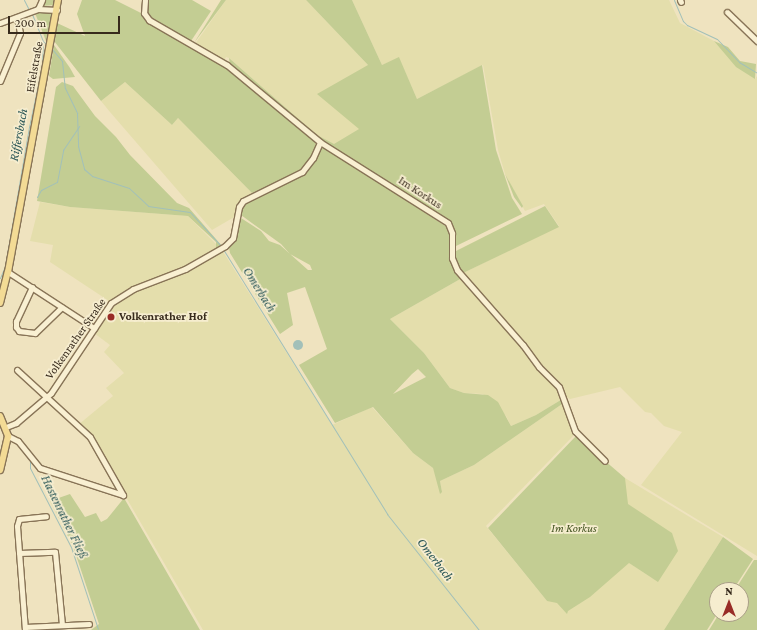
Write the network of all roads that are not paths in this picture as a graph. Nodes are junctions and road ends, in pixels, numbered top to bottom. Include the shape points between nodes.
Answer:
1 (42, 0) edge
2 (58, 0) edge
3 (145, 0) edge
4 (36, 10) junction
5 (57, 10) junction
6 (727, 12) dead end
7 (17, 17) junction
8 (0, 23) edge
9 (757, 41) edge
10 (0, 81) edge
11 (320, 142) junction
12 (8, 272) junction
13 (32, 287) junction
14 (0, 303) edge
15 (62, 306) junction
16 (94, 328) junction
17 (17, 370) dead end
18 (48, 397) junction
19 (0, 416) edge
20 (6, 427) junction
21 (8, 436) junction
22 (605, 461) dead end
23 (0, 470) edge
24 (46, 516) dead end
25 (19, 554) junction
26 (89, 624) dead end
27 (62, 625) junction
28 (25, 628) edge

1 - 4 street
2 - 5 main road, Eifelstraße
3 - 11 street, Im Korkus via 144,9 149,20 227,65
4 - 5 street
4 - 7 street
5 - 12 main road, Eifelstraße
6 - 9 street
7 - 8 street
7 - 10 street via 20,33
11 - 16 street, Volkenrather Straße via 313,158 302,172 243,201 239,207 233,238 222,248 185,269 133,289 111,304
11 - 22 street, Im Korkus via 448,223 452,233 452,258 457,270 519,340 539,367 559,386 575,431
12 - 13 street
12 - 14 main road, Eifelstraße
13 - 15 street
13 - 15 street via 16,321 19,331 35,333
15 - 16 street
16 - 18 street, Volkenrather Straße
17 - 18 street, Volkenrather Straße
18 - 20 street, Volkenrather Straße via 16,423
18 - 21 street via 90,437 124,495 40,468 18,441
19 - 20 main road
20 - 21 main road
21 - 23 main road
24 - 25 street via 19,519
25 - 27 street via 55,552
25 - 28 street
26 - 27 street
27 - 28 street

